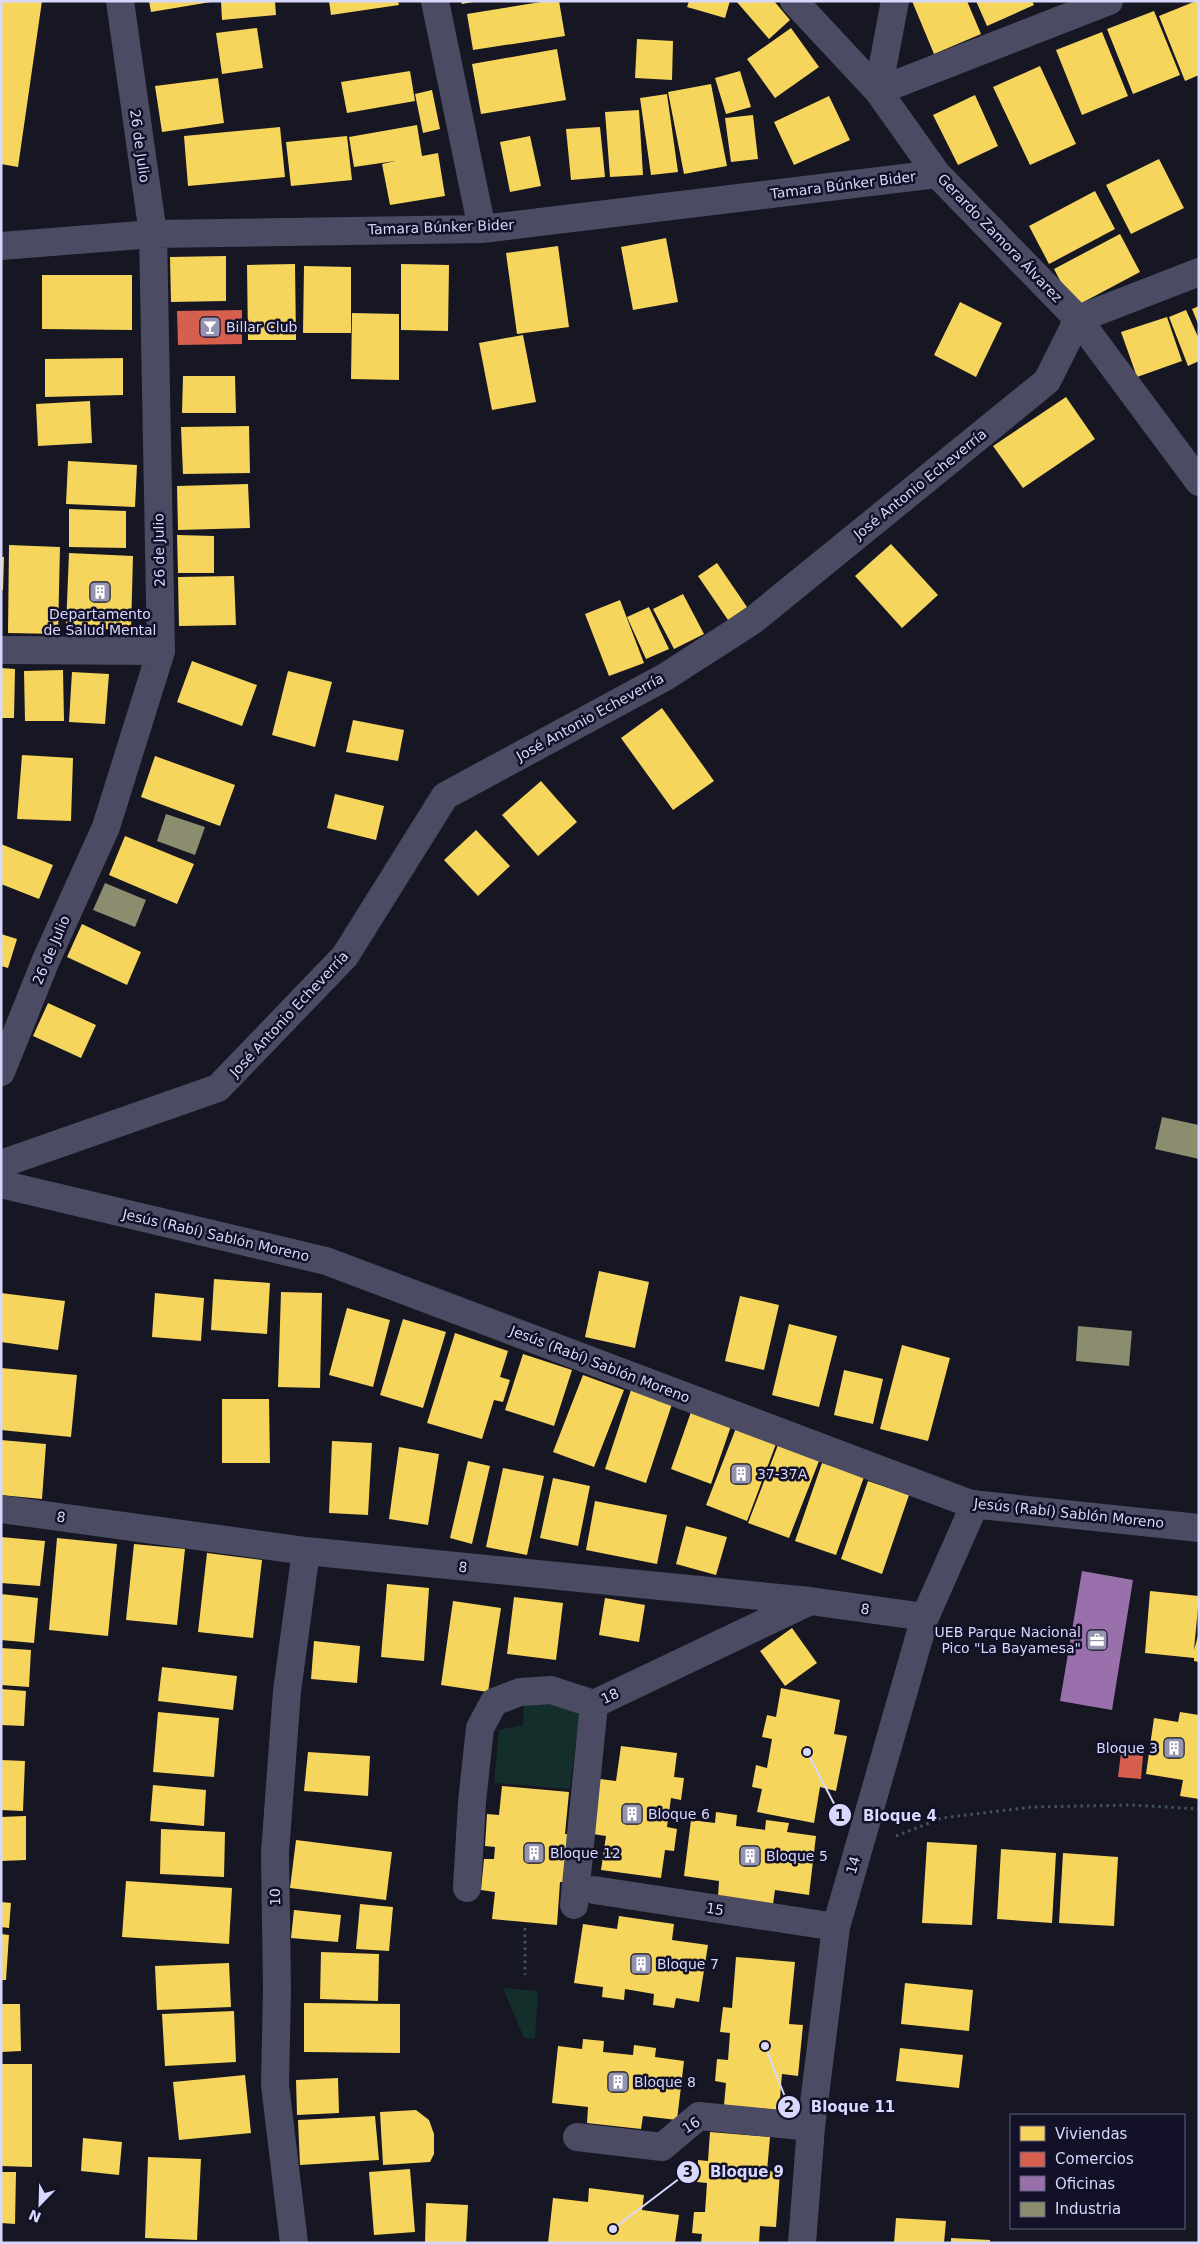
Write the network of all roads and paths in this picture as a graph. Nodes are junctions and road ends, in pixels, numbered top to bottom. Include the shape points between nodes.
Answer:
1 (120, 1) edge
2 (435, 1) edge
3 (794, 1) edge
4 (895, 1) edge
5 (1109, 1) edge
6 (878, 91) junction
7 (937, 174) junction
8 (482, 229) junction
9 (152, 234) junction
10 (1, 246) edge
11 (1199, 272) edge
12 (1078, 319) junction
13 (1199, 482) edge
14 (1, 650) edge
15 (161, 651) junction
16 (1, 1072) edge
17 (1, 1164) edge
18 (1, 1184) edge
19 (975, 1504) junction
20 (1, 1509) edge
21 (1199, 1528) edge
22 (306, 1551) junction
23 (810, 1601) junction
24 (925, 1617) junction
25 (594, 1704) junction
26 (1199, 1810) edge
27 (857, 1852) junction
28 (467, 1888) dead end
29 (584, 1898) joint
30 (836, 1927) junction
31 (524, 1928) dead end
32 (525, 1975) dead end
33 (811, 2126) junction
34 (577, 2137) dead end
35 (294, 2243) edge
36 (802, 2243) edge

1 - 9 street, 26 de Julio
2 - 8 street
3 - 6 street, Gerardo Zamora Álvarez
4 - 6 street
5 - 6 street
6 - 7 street, Gerardo Zamora Álvarez
7 - 8 street, Tamara Búnker Bider
7 - 12 street, Gerardo Zamora Álvarez
8 - 9 street, Tamara Búnker Bider
9 - 10 street, Tamara Búnker Bider
9 - 15 street, 26 de Julio
11 - 12 street
12 - 13 street, Gerardo Zamora Álvarez
12 - 17 street, José Antonio Echeverría via 1047,381 752,621 665,677 445,796 345,956 218,1088
14 - 15 street
15 - 16 street, 26 de Julio via 106,826 46,960
18 - 19 street, Jesús (Rabí) Sablón Moreno via 326,1261
19 - 21 street, Jesús (Rabí) Sablón Moreno
19 - 24 street, 14
20 - 22 street, 8
22 - 23 street, 8
22 - 35 street, 10 via 287,1691 275,1853 275,2085
23 - 24 street, 8
23 - 25 street, 18
24 - 27 street, 14
25 - 28 street via 551,1690 520,1692 494,1702 480,1728
25 - 29 street, 18
26 - 27 path via 1132,1805 1032,1807 942,1818
27 - 30 street, 14
29 - 30 street, 15
30 - 33 street, 14
31 - 32 path
33 - 34 street, 16 via 699,2116 662,2147
33 - 36 street, 14

